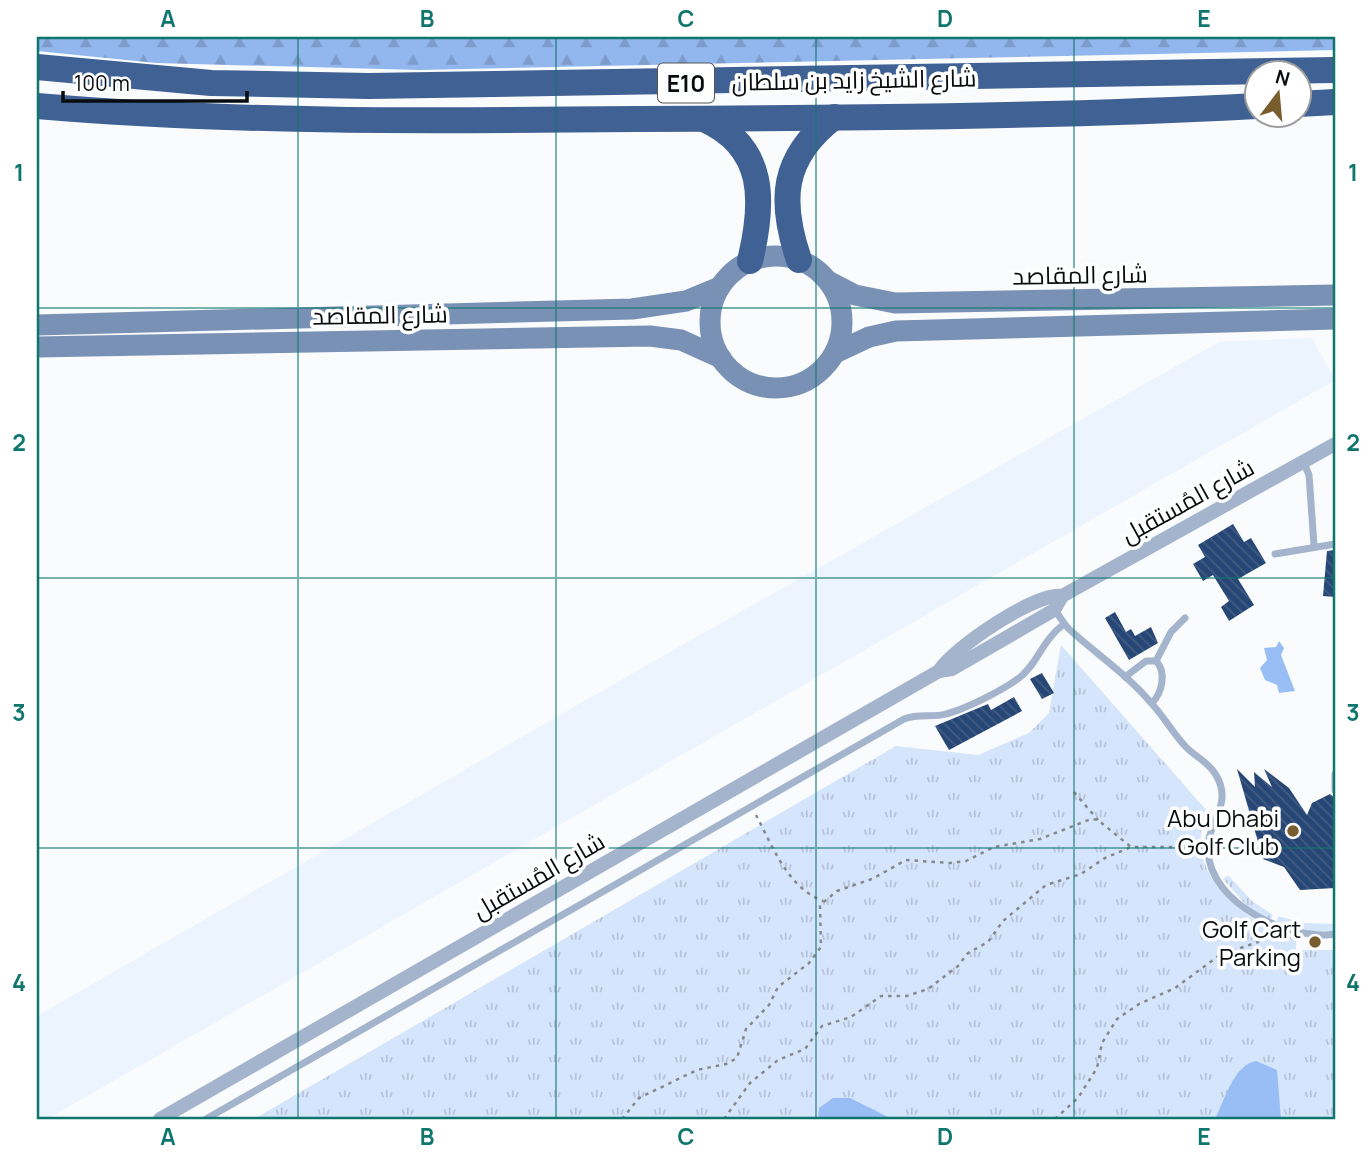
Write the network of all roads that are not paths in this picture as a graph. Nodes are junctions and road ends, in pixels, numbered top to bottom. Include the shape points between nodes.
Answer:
1 (37, 67) edge
2 (1335, 70) edge
3 (1335, 102) edge
4 (1312, 103) edge
5 (37, 106) edge
6 (1242, 106) edge
7 (834, 117) junction
8 (704, 119) junction
9 (799, 260) junction
10 (750, 261) junction
11 (830, 282) junction
12 (720, 287) junction
13 (1335, 295) edge
14 (1332, 321) edge
15 (37, 325) edge
16 (37, 347) edge
17 (835, 352) junction
18 (721, 358) junction
19 (1335, 444) edge
20 (1303, 461) junction
21 (1335, 544) edge
22 (1314, 545) junction
23 (1275, 554) dead end
24 (1062, 596) junction
25 (1040, 600) junction
26 (1054, 610) junction
27 (1185, 618) dead end
28 (1064, 624) junction
29 (1156, 661) junction
30 (939, 671) junction
31 (1125, 677) junction
32 (1152, 703) junction
33 (1335, 774) edge
34 (1335, 790) edge
35 (1335, 934) edge
36 (160, 1119) edge
37 (206, 1119) edge

1 - 2 highway, شارع الشيخ زايد بن سلطان / E10 via 211,83 369,86
3 - 4 highway
5 - 8 highway via 274,120
6 - 7 highway
7 - 8 highway
7 - 9 highway via 799,154 788,185 786,217
8 - 10 highway via 726,131 751,160 760,209
9 - 10 street via 779,256
9 - 11 street
10 - 12 street
11 - 13 street, شارع المقاصد via 855,295 895,303
11 - 17 street via 842,317
12 - 15 street, شارع المقاصد via 677,304 632,309
12 - 18 street via 710,315 712,337
14 - 17 street via 903,331 869,337
16 - 18 street, شارع المقاصد via 650,336 681,340
17 - 18 street via 812,377 780,388 746,381
19 - 20 street, شارع المُستقبل
20 - 22 lane via 1309,475
20 - 24 street, شارع المُستقبل
21 - 22 lane
22 - 23 lane
24 - 25 street, شارع المُستقبل
24 - 26 street
25 - 26 lane
25 - 30 street, شارع المُستقبل via 985,632
26 - 28 lane
26 - 30 street, شارع المُستقبل via 952,669
27 - 29 lane via 1171,632
28 - 31 lane
28 - 37 lane via 1019,678 950,713 904,719
29 - 31 lane via 1146,661
29 - 32 lane via 1162,670 1161,689
30 - 36 street, شارع المُستقبل
31 - 32 lane
32 - 35 lane via 1188,750 1211,768 1222,788 1222,803 1207,847 1211,865 1225,888 1248,910 1275,926 1305,934
33 - 34 lane

